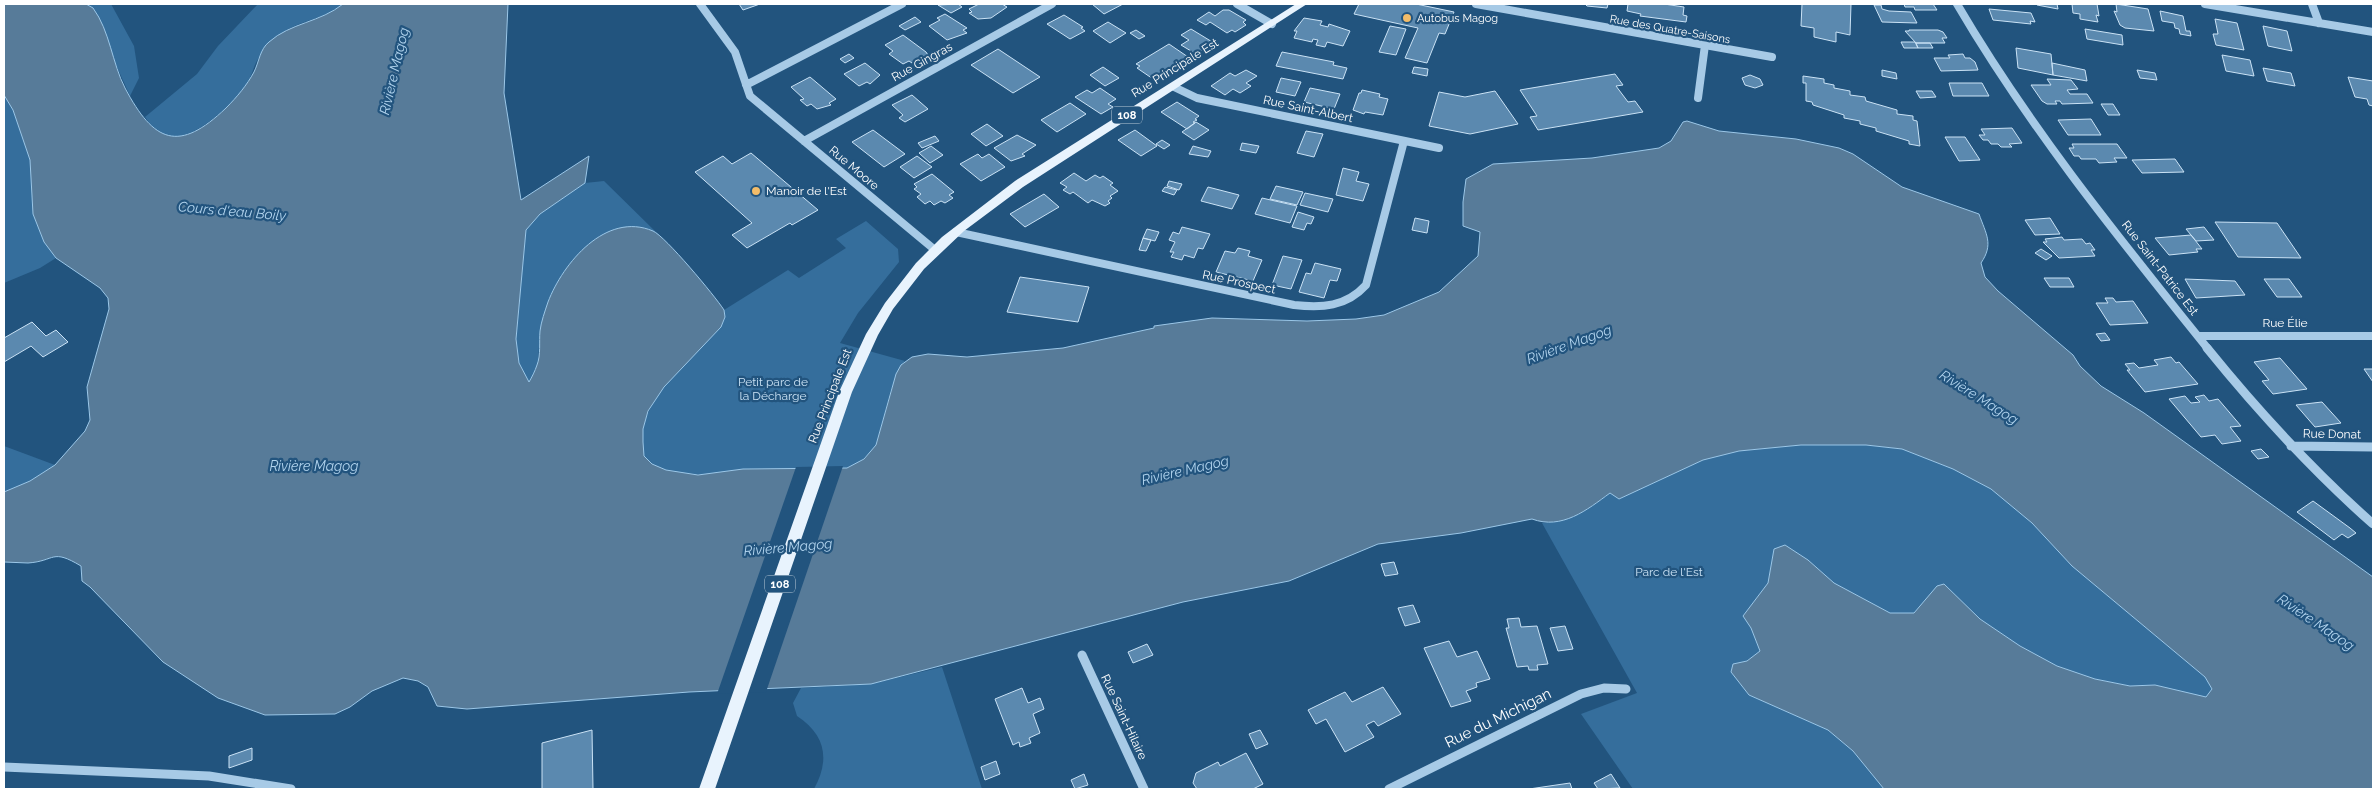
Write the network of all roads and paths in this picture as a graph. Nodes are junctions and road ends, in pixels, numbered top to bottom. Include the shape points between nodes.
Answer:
1 (700, 4) edge
2 (902, 4) edge
3 (1052, 4) edge
4 (1237, 4) edge
5 (1302, 4) edge
6 (1476, 4) edge
7 (1957, 4) edge
8 (2205, 4) edge
9 (2312, 4) edge
10 (2319, 23) junction
11 (1272, 24) junction
12 (2373, 32) edge
13 (1705, 45) junction
14 (1772, 57) dead end
15 (746, 85) junction
16 (1174, 87) junction
17 (1698, 98) dead end
18 (804, 141) junction
19 (1404, 141) junction
20 (1439, 148) dead end
21 (956, 232) junction
22 (934, 250) junction
23 (2198, 336) junction
24 (2373, 336) edge
25 (2291, 446) junction
26 (2373, 447) edge
27 (2373, 524) edge
28 (1082, 655) dead end
29 (1626, 689) dead end
30 (4, 767) edge
31 (291, 789) edge
32 (707, 789) edge
33 (1144, 789) edge
34 (1388, 789) edge

1 - 15 street via 734,52
2 - 15 street
3 - 18 street, Rue Gingras
4 - 11 street
5 - 11 main road, Rue Principale Est / 108
6 - 13 street, Rue des Quatre-Saisons
7 - 23 street, Rue Saint-Patrice Est via 2016,101
8 - 10 street
9 - 10 street
10 - 12 street
11 - 16 main road, Rue Principale Est / 108
13 - 14 street, Rue des Quatre-Saisons
13 - 17 street
15 - 18 street, Rue Moore via 750,96
16 - 19 street, Rue Saint-Albert via 1197,98
16 - 21 main road, Rue Principale Est / 108 via 1026,179
18 - 22 street, Rue Moore
19 - 20 street, Rue Saint-Albert
19 - 21 street, Rue Prospect via 1366,285 1354,297 1337,305 1294,305
21 - 22 main road, Rue Principale Est / 108
22 - 32 main road, Rue Principale Est / 108 via 896,296 866,344 849,382 738,708
23 - 24 street, Rue Élie
23 - 25 street, Rue Saint-Patrice Est
25 - 26 street, Rue Donat
25 - 27 street, Rue Saint-Patrice Est
28 - 33 street, Rue Saint-Hilaire
29 - 34 street, Rue du Michigan via 1604,688 1581,694
30 - 31 street via 210,776

